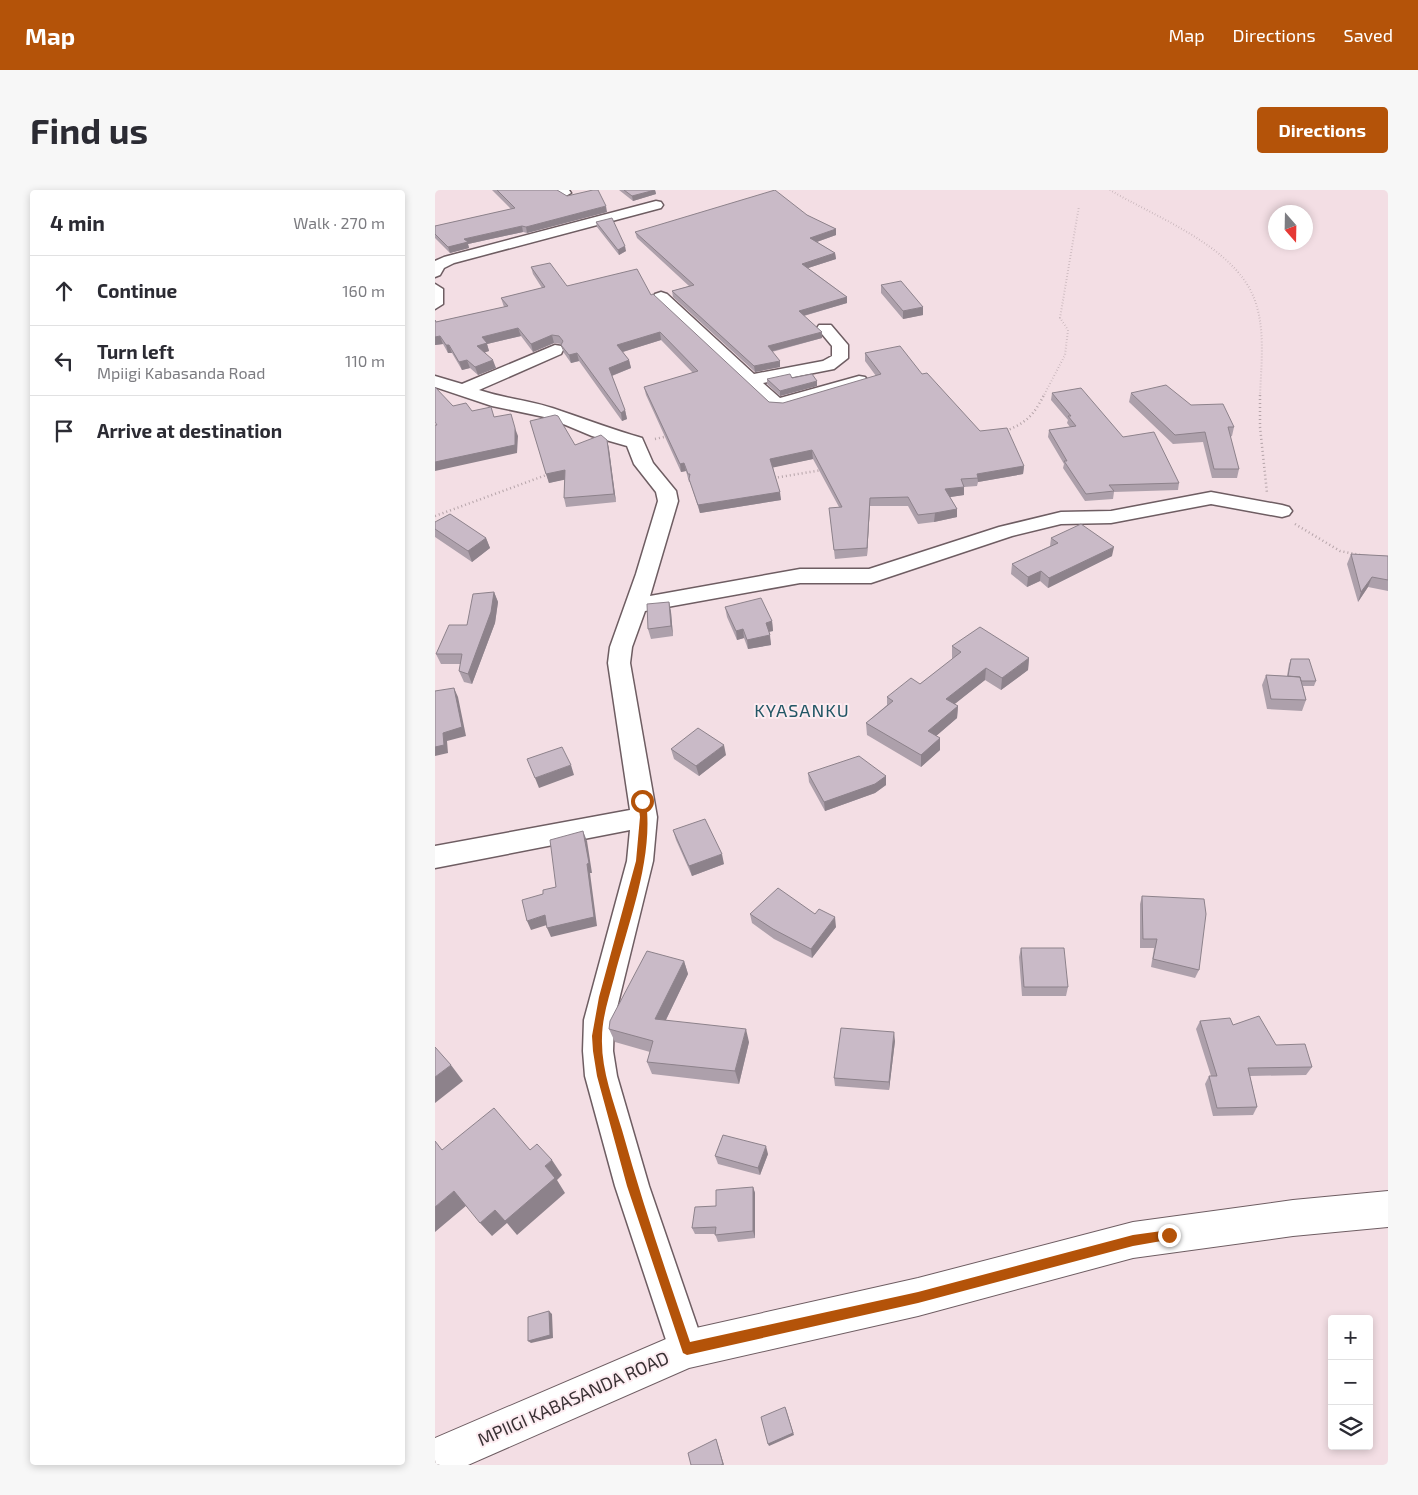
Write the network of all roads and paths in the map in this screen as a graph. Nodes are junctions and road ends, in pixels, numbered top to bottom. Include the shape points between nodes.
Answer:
1 (1110, 190) edge
2 (656, 205) dead end
3 (1079, 206) dead end
4 (435, 272) edge
5 (435, 289) edge
6 (661, 297) dead end
7 (435, 304) edge
8 (825, 328) dead end
9 (555, 350) dead end
10 (752, 380) junction
11 (435, 381) edge
12 (859, 381) edge
13 (464, 390) junction
14 (1004, 432) edge
15 (673, 435) edge
16 (635, 442) junction
17 (830, 468) edge
18 (554, 472) edge
19 (772, 478) edge
20 (1282, 511) junction
21 (435, 516) edge
22 (1364, 556) edge
23 (636, 606) junction
24 (644, 817) junction
25 (435, 857) edge
26 (1388, 1209) edge
27 (687, 1349) junction
28 (435, 1458) edge

1 - 20 path via 1203,244 1233,266 1248,282 1258,309 1261,336 1259,419 1267,493
2 - 4 street via 449,260 438,266
3 - 14 path via 1060,318 1068,330 1065,355 1036,410 1025,423
5 - 7 street
6 - 10 street
8 - 10 street via 839,345 840,358 828,364
9 - 13 street
10 - 12 street via 777,405
11 - 13 street
13 - 16 street via 498,402 554,414
15 - 16 path
16 - 23 street via 644,464 666,490 668,501
17 - 19 path
18 - 21 path
20 - 22 path via 1297,526 1322,542 1340,551
20 - 23 street via 1211,498 1111,517 1061,518 1006,531 871,576 801,576
23 - 24 street via 619,663
24 - 25 street
24 - 27 street via 640,861 599,1020 598,1051 601,1076 632,1186
26 - 27 main road, MPIIGI KABASANDA ROAD via 1293,1218 1133,1240 918,1297
27 - 28 main road, MPIIGI KABASANDA ROAD

